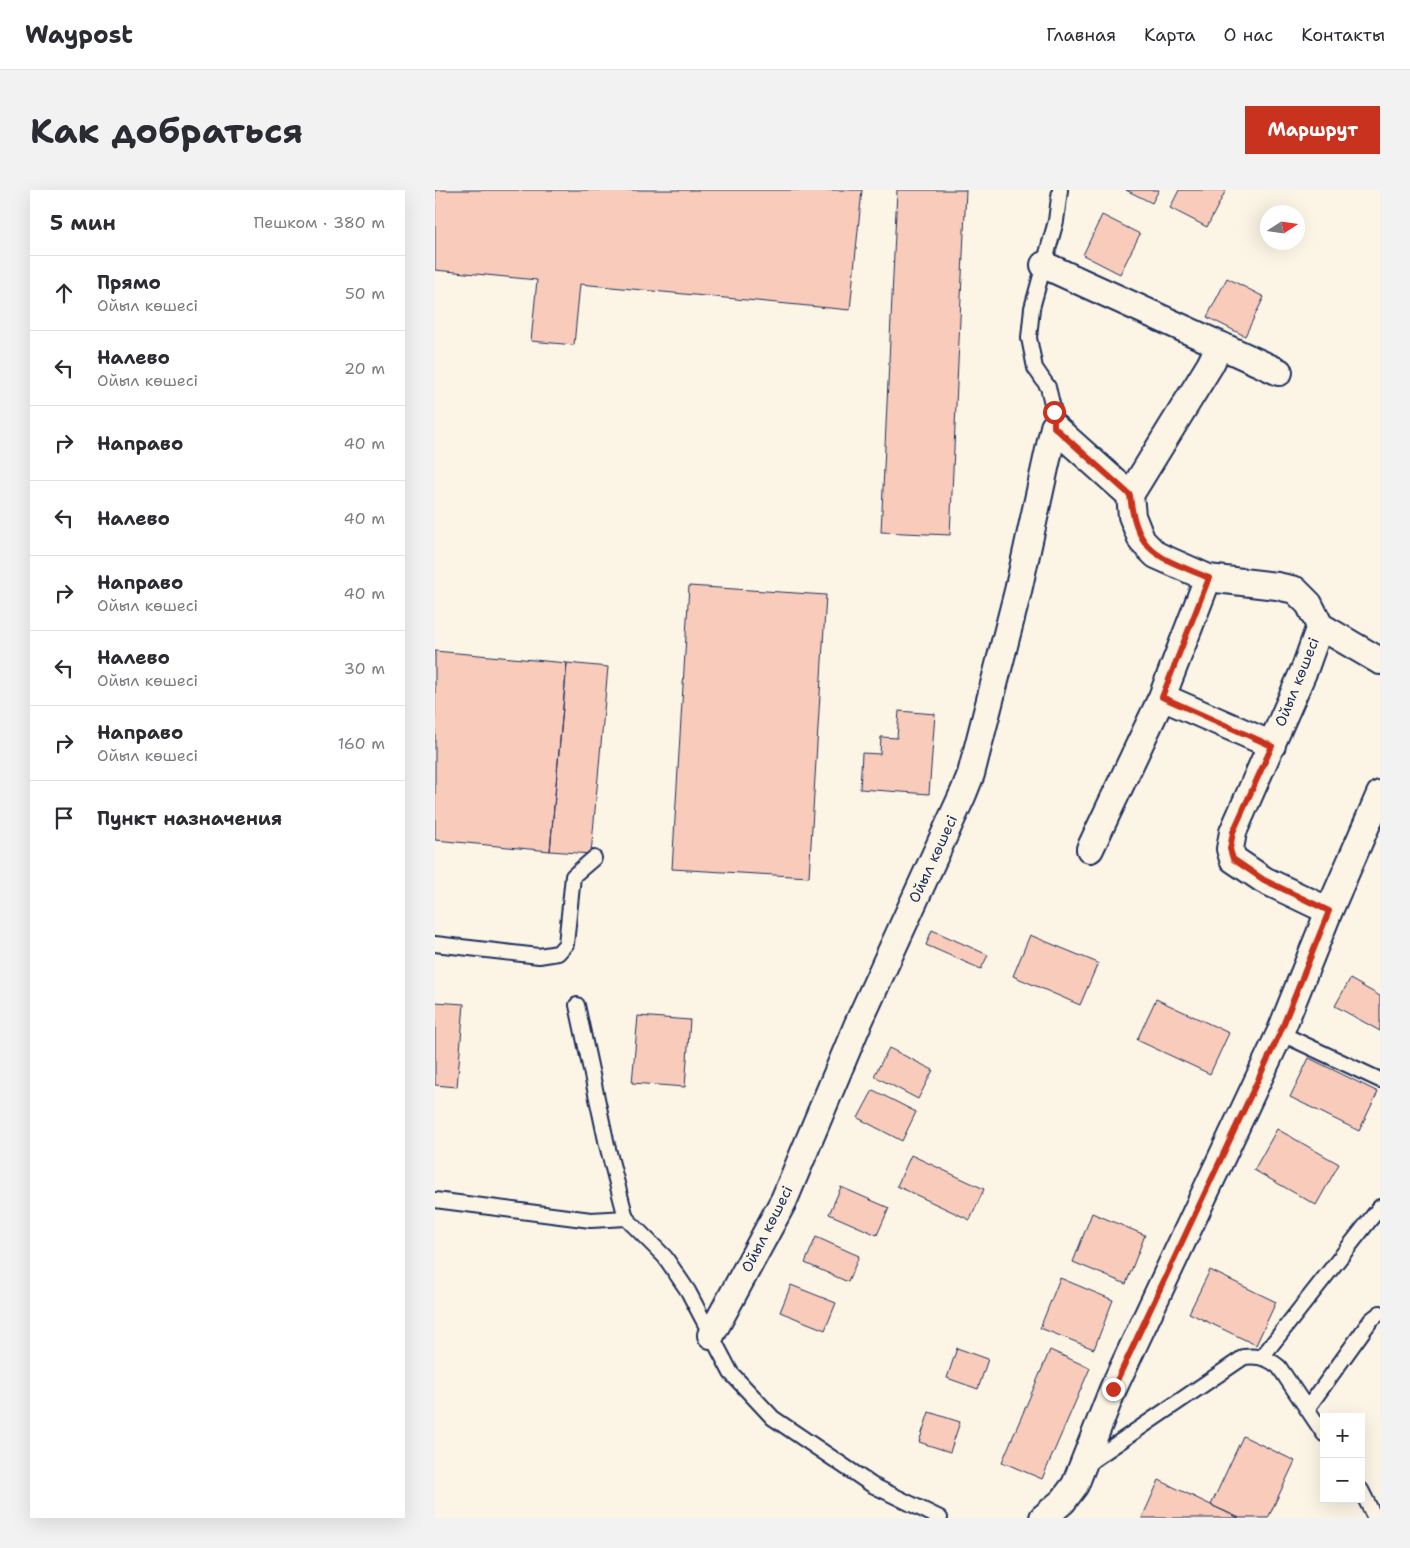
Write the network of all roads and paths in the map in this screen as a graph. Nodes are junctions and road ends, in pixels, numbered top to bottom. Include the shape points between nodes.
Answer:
1 (1061, 190) edge
2 (1044, 265) junction
3 (1220, 346) junction
4 (1279, 372) dead end
5 (1054, 427) junction
6 (1130, 495) junction
7 (1209, 578) junction
8 (1320, 626) junction
9 (1380, 661) edge
10 (1162, 697) junction
11 (1272, 746) junction
12 (1380, 794) edge
13 (1090, 849) dead end
14 (594, 858) dead end
15 (1329, 911) junction
16 (435, 944) edge
17 (577, 1005) dead end
18 (1280, 1033) junction
19 (1380, 1080) edge
20 (435, 1200) edge
21 (1380, 1207) edge
22 (626, 1218) junction
23 (1380, 1313) edge
24 (711, 1335) junction
25 (1261, 1357) junction
26 (1307, 1409) junction
27 (1320, 1428) edge
28 (1082, 1467) junction
29 (1365, 1498) edge
30 (941, 1518) edge
31 (1043, 1518) edge
32 (1375, 1518) edge

1 - 2 lane
2 - 3 street
2 - 5 lane via 1031,308 1029,338 1035,368 1048,388
3 - 4 street
3 - 6 street
5 - 6 street
5 - 24 street, Ойыл көшесі via 1015,601 971,774 857,1026 784,1200
6 - 7 street, Ойыл көшесі via 1132,516 1142,540 1156,555
7 - 8 street, Ойыл көшесі via 1295,590 1309,604
7 - 10 street
8 - 9 street
8 - 11 street, Ойыл көшесі
10 - 11 street
10 - 13 street
11 - 15 street, Ойыл көшесі via 1233,832 1231,854 1233,859 1264,880
12 - 15 street
14 - 16 lane via 573,876 565,944 557,953 539,956
15 - 18 street
17 - 22 lane
18 - 19 lane
18 - 28 street via 1113,1389
20 - 22 lane via 591,1220
21 - 25 lane
22 - 24 lane via 665,1257 688,1291
23 - 26 lane via 1371,1320
24 - 30 lane via 731,1373 773,1418 872,1485
25 - 26 lane via 1279,1367
25 - 28 lane via 1244,1357
26 - 27 lane
28 - 31 street via 1075,1485 1063,1501
29 - 32 lane

